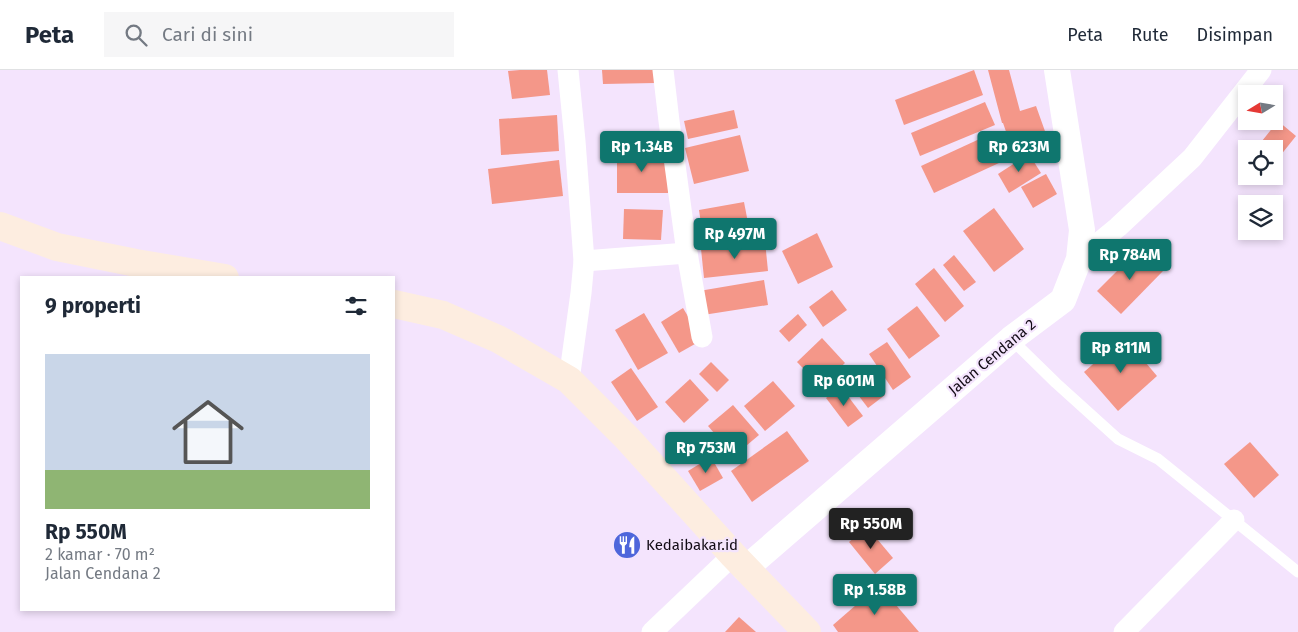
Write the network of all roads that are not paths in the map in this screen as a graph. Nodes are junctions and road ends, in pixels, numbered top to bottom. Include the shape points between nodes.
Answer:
1 (568, 70) edge
2 (664, 70) edge
3 (1057, 70) edge
4 (1261, 70) edge
5 (0, 226) edge
6 (687, 253) junction
7 (1079, 260) junction
8 (584, 261) junction
9 (214, 276) edge
10 (395, 304) edge
11 (702, 337) dead end
12 (1011, 339) junction
13 (569, 380) junction
14 (1234, 520) junction
15 (739, 562) junction
16 (1298, 572) edge
17 (652, 632) edge
18 (807, 632) edge
19 (1124, 632) edge

1 - 8 street
2 - 6 street
3 - 7 street, Jalan Cendana 2 via 1082,230
4 - 7 street via 1192,158
5 - 9 main road via 57,247
6 - 8 street
6 - 11 street
7 - 12 street, Jalan Cendana 2 via 1063,300
8 - 13 street
10 - 13 main road via 450,318 498,339
12 - 14 lane via 1118,439 1158,459
12 - 15 street, Jalan Cendana 2
13 - 15 main road via 627,438
14 - 16 lane
14 - 19 street
15 - 17 street
15 - 18 main road

